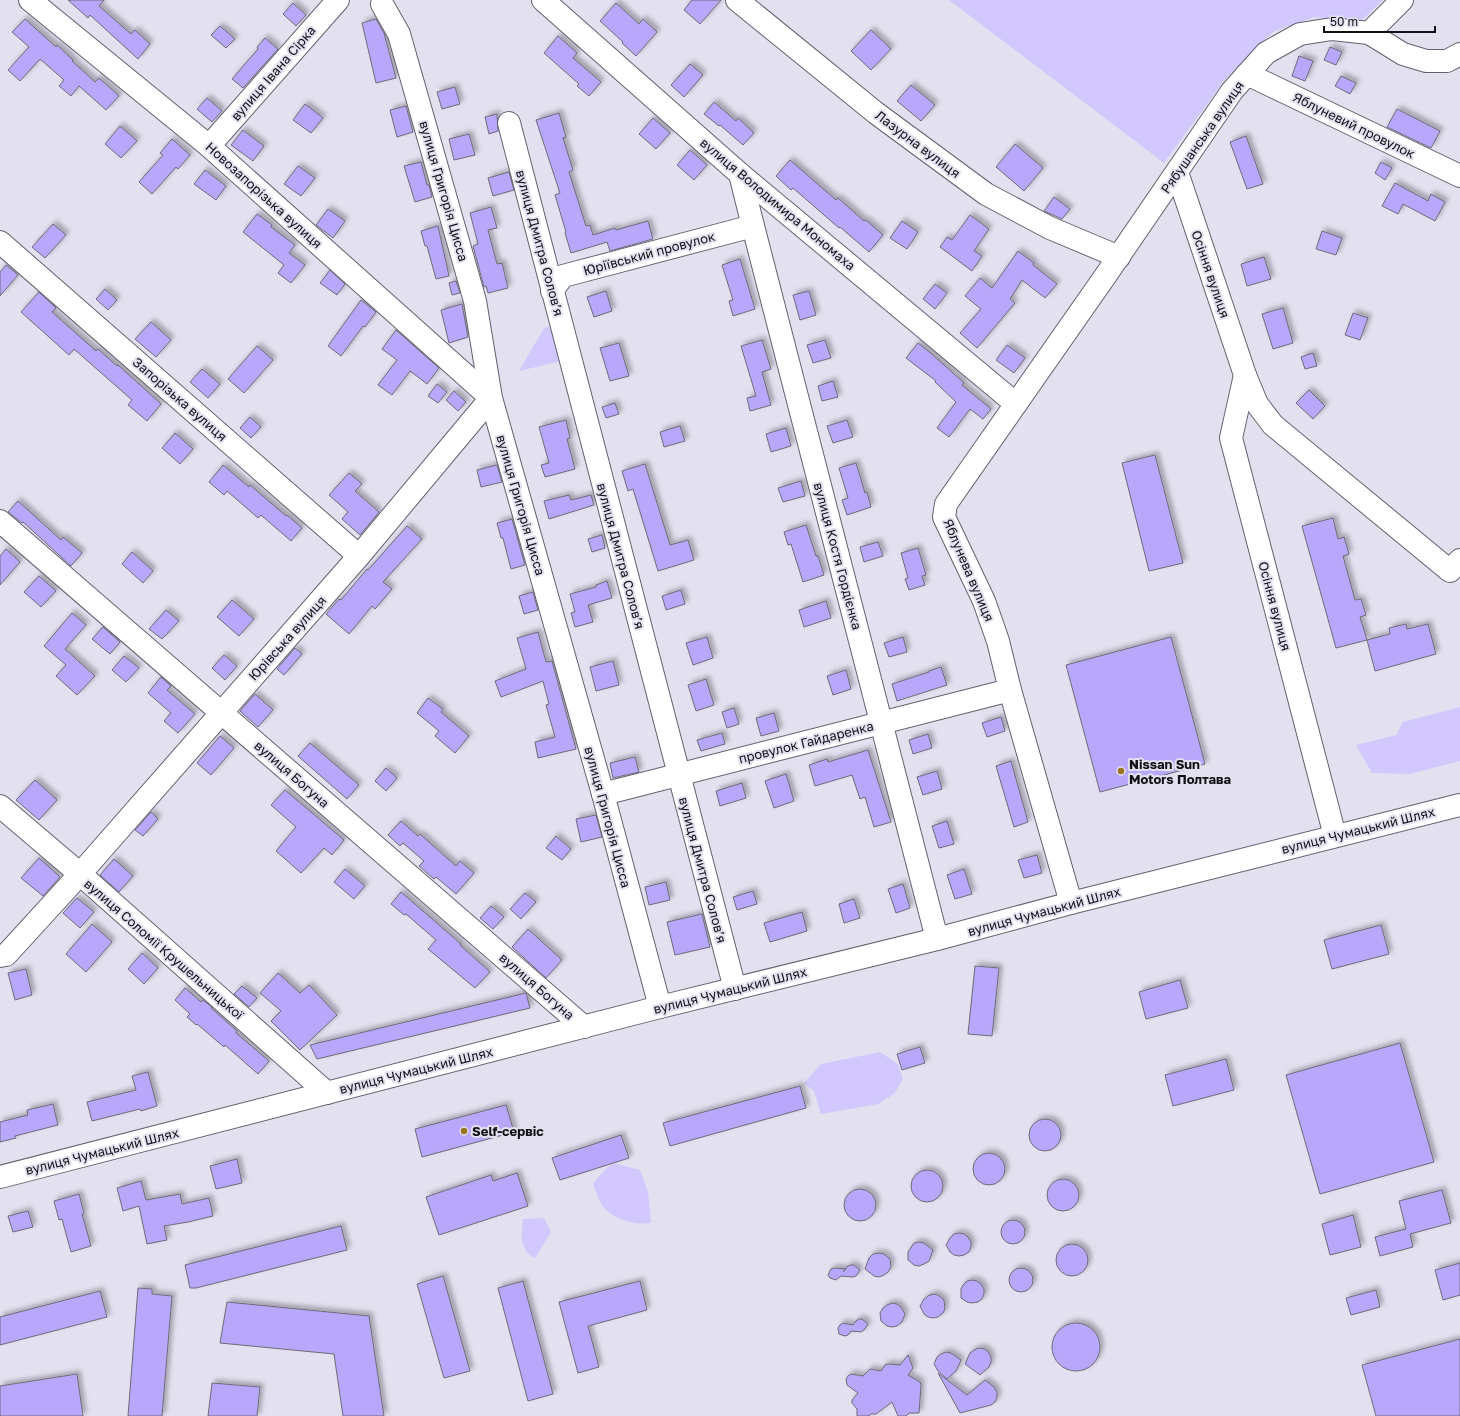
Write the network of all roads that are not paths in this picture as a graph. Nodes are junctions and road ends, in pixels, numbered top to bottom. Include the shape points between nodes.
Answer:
1 (30, 0) edge
2 (338, 0) edge
3 (543, 0) edge
4 (737, 0) edge
5 (1402, 0) edge
6 (382, 4) dead end
7 (1369, 33) junction
8 (1460, 54) edge
9 (1247, 74) junction
10 (509, 123) dead end
11 (209, 146) junction
12 (1177, 172) junction
13 (740, 174) junction
14 (1460, 176) edge
15 (753, 226) junction
16 (0, 242) edge
17 (1119, 256) junction
18 (552, 291) junction
19 (1245, 375) junction
20 (491, 398) junction
21 (1016, 404) junction
22 (0, 521) edge
23 (359, 556) junction
24 (1460, 560) edge
25 (1010, 690) junction
26 (221, 713) junction
27 (881, 723) junction
28 (678, 774) junction
29 (603, 794) junction
30 (1460, 805) edge
31 (0, 806) edge
32 (1335, 836) junction
33 (80, 874) junction
34 (1071, 903) junction
35 (937, 939) junction
36 (0, 956) edge
37 (735, 989) junction
38 (660, 1007) junction
39 (584, 1027) junction
40 (328, 1093) junction
41 (0, 1177) edge

1 - 11 street, Новозапорізька вулиця
2 - 11 street, вулиця Івана Сірка
3 - 13 street, вулиця Володимира Мономаха
4 - 17 street, Лазурна вулиця via 876,112 986,194 1050,228
5 - 7 street
6 - 20 street, вулиця Григорія Цисса via 399,34 475,301
7 - 8 street, Рябушанська вулиця via 1403,54 1426,61 1447,61
7 - 9 street, Рябушанська вулиця via 1332,28 1300,34 1266,53
9 - 12 street, Рябушанська вулиця via 1232,91
9 - 14 street, Яблуневий провулок
10 - 18 street, вулиця Дмитра Соловʼя
11 - 20 street, Новозапорізька вулиця
12 - 17 street, Рябушанська вулиця
12 - 19 street, Осіння вулиця
13 - 15 street, вулиця Костя Гордієнка
13 - 21 street, вулиця Володимира Мономаха
15 - 18 street, Юріївський провулок via 563,276
15 - 27 street, вулиця Костя Гордієнка
16 - 23 street, Запорізька вулиця
17 - 21 street, Яблунева вулиця
18 - 28 street, вулиця Дмитра Соловʼя
19 - 24 street, Осіння вулиця via 1257,404 1273,425 1450,571
19 - 32 street, Осіння вулиця via 1231,438
20 - 23 street, Юрівська вулиця
20 - 29 street, вулиця Григорія Цисса
21 - 25 street, Яблунева вулиця via 946,504 944,517 984,601 998,641
22 - 26 street, вулиця Богуна
23 - 26 street, Юрівська вулиця
25 - 27 street, провулок Гайдаренка
25 - 34 street, Яблунева вулиця
26 - 33 street, Юрівська вулиця
26 - 39 street, вулиця Богуна
27 - 28 street, провулок Гайдаренка
27 - 35 street, вулиця Костя Гордієнка
28 - 29 street, провулок Гайдаренка
28 - 37 street, вулиця Дмитра Соловʼя
29 - 38 street, вулиця Григорія Цисса
30 - 32 street, вулиця Чумацький Шлях
31 - 33 street, вулиця Соломії Крушельницької
32 - 34 street, вулиця Чумацький Шлях
33 - 36 street, Юрівська вулиця via 6,955
33 - 40 street, вулиця Соломії Крушельницької
34 - 35 street, вулиця Чумацький Шлях
35 - 37 street, вулиця Чумацький Шлях
37 - 38 street, вулиця Чумацький Шлях
38 - 39 street, вулиця Чумацький Шлях
39 - 40 street, вулиця Чумацький Шлях
40 - 41 street, вулиця Чумацький Шлях

